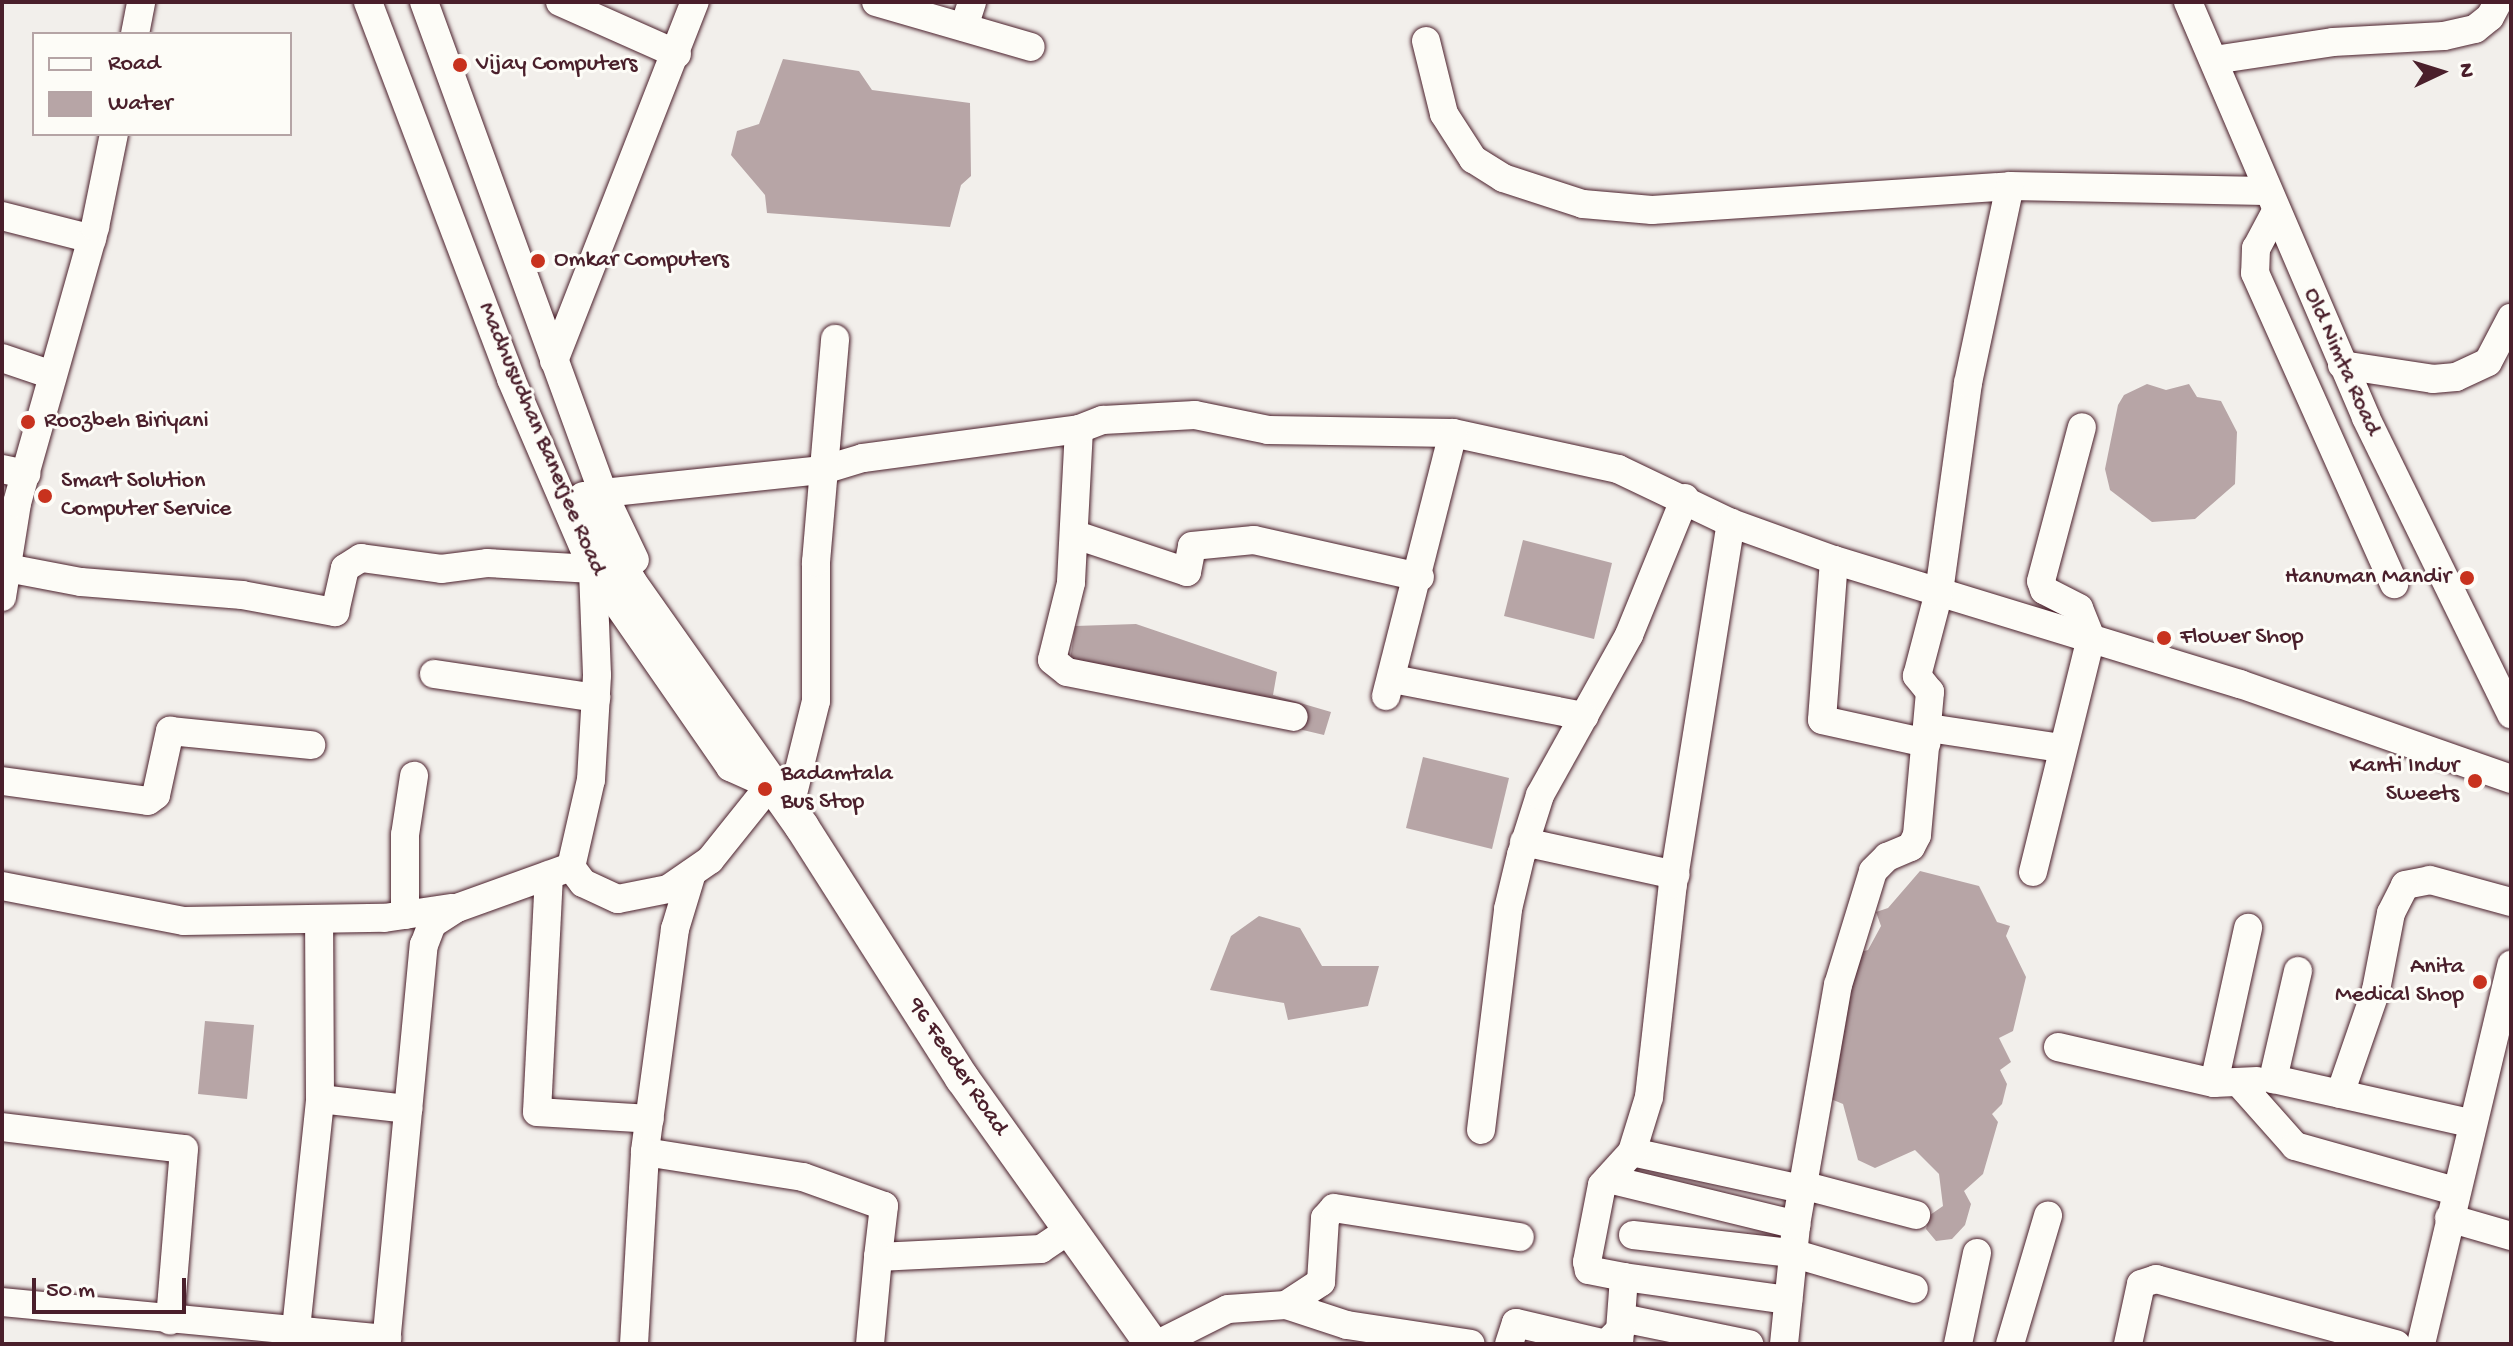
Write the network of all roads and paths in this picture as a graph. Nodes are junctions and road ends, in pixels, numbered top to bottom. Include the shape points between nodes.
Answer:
1 (141, 2) edge
2 (368, 2) edge
3 (424, 2) edge
4 (560, 2) edge
5 (695, 2) edge
6 (876, 2) edge
7 (2188, 2) edge
8 (2498, 2) edge
9 (968, 14) edge
10 (135, 32) edge
11 (1426, 41) dead end
12 (1031, 47) dead end
13 (677, 54) junction
14 (2214, 60) junction
15 (114, 136) edge
16 (2010, 186) junction
17 (2270, 202) junction
18 (2, 216) edge
19 (92, 239) junction
20 (2511, 318) edge
21 (835, 339) dead end
22 (2, 358) edge
23 (554, 361) junction
24 (2342, 365) junction
25 (52, 375) junction
26 (2082, 427) dead end
27 (1079, 429) junction
28 (1453, 433) junction
29 (823, 470) junction
30 (14, 471) edge
31 (594, 496) junction
32 (1685, 498) junction
33 (1731, 523) junction
34 (1076, 535) junction
35 (1834, 560) junction
36 (5, 567) edge
37 (593, 569) junction
38 (1420, 577) junction
39 (2394, 584) dead end
40 (1939, 592) junction
41 (2, 597) edge
42 (2091, 638) junction
43 (2501, 672) edge
44 (434, 674) dead end
45 (596, 698) junction
46 (2511, 714) edge
47 (1584, 716) junction
48 (1294, 717) dead end
49 (1928, 736) junction
50 (311, 745) dead end
51 (2061, 748) junction
52 (414, 776) dead end
53 (2511, 779) edge
54 (2, 781) edge
55 (780, 797) junction
56 (1524, 842) junction
57 (560, 871) junction
58 (2033, 872) dead end
59 (692, 873) junction
60 (1675, 875) junction
61 (2, 886) edge
62 (2511, 902) edge
63 (457, 908) junction
64 (405, 915) junction
65 (319, 921) junction
66 (2248, 928) dead end
67 (2511, 965) edge
68 (2298, 971) dead end
69 (2058, 1047) dead end
70 (2273, 1079) junction
71 (2227, 1084) junction
72 (2340, 1094) junction
73 (320, 1099) junction
74 (408, 1109) junction
75 (650, 1119) junction
76 (2470, 1123) junction
77 (2, 1127) edge
78 (1481, 1130) dead end
79 (645, 1152) junction
80 (1632, 1152) junction
81 (1608, 1179) junction
82 (1802, 1187) junction
83 (2455, 1191) junction
84 (1916, 1215) dead end
85 (2048, 1216) dead end
86 (2449, 1218) junction
87 (1796, 1225) junction
88 (1069, 1230) junction
89 (1633, 1235) dead end
90 (2511, 1236) edge
91 (1520, 1237) dead end
92 (1792, 1253) junction
93 (1977, 1253) dead end
94 (878, 1257) junction
95 (1624, 1277) junction
96 (1914, 1289) dead end
97 (1788, 1300) junction
98 (2, 1302) edge
99 (1286, 1305) junction
100 (170, 1320) junction
101 (296, 1329) junction
102 (1621, 1330) edge
103 (386, 1342) edge
104 (1735, 1343) edge
105 (634, 1344) edge
106 (870, 1344) edge
107 (1152, 1344) edge
108 (1158, 1344) edge
109 (1471, 1344) edge
110 (1509, 1344) edge
111 (1784, 1344) edge
112 (1958, 1344) edge
113 (2010, 1344) edge
114 (2128, 1344) edge
115 (2396, 1344) edge
116 (2421, 1344) edge

1 - 10 street
2 - 37 street, Madhusudhan Banerjee Road via 511,379
3 - 23 street, Madhusudhan Banerjee Road
4 - 13 street
5 - 13 street
6 - 9 street
7 - 14 street, Old Nimta Road
8 - 14 street via 2475,29 2444,36 2333,42
9 - 12 street
11 - 16 street via 1444,114 1473,159 1503,178 1583,204 1652,210
13 - 23 street
14 - 17 street, Old Nimta Road
15 - 19 street
16 - 17 street
16 - 40 street via 1968,383
17 - 24 street, Old Nimta Road
17 - 39 street via 2256,248 2255,273
18 - 19 street
19 - 25 street
20 - 24 street via 2488,362 2456,377 2433,379
21 - 29 street
22 - 25 street
23 - 31 street, Madhusudhan Banerjee Road
24 - 43 street, Old Nimta Road
25 - 30 street
26 - 42 street via 2041,581 2044,590 2079,608
27 - 28 street via 1103,420 1195,415 1268,430
27 - 29 street via 863,458
27 - 34 street
28 - 32 street via 1592,461
28 - 38 street
29 - 31 street
29 - 55 street via 816,701
30 - 36 street
31 - 55 street, Madhusudhan Banerjee Road via 760,741
31 - 55 main road, 96 Feeder Road via 630,583
32 - 33 street
32 - 47 street via 1629,635
33 - 35 street
33 - 60 street
34 - 38 street via 1187,572 1192,546 1254,540
34 - 48 street via 1071,583 1052,660 1067,672
35 - 40 street
35 - 49 street via 1822,720
36 - 37 street via 81,582 163,585 335,612 345,568 361,558 441,569 487,563
36 - 41 street
37 - 45 street
37 - 55 street, Madhusudhan Banerjee Road via 730,767
38 - 47 street via 1389,688
40 - 42 street
40 - 49 street via 1917,676 1929,686
42 - 51 street
42 - 53 street
43 - 46 street, Old Nimta Road
44 - 45 street
45 - 57 street via 591,780
47 - 56 street via 1540,795
49 - 51 street
49 - 82 street via 1914,842 1873,871 1838,985
50 - 54 street via 170,731 156,795 148,801
51 - 58 street
52 - 64 street via 405,835
55 - 59 street
55 - 88 main road, 96 Feeder Road via 962,1078
56 - 60 street
56 - 78 street via 1508,909
57 - 59 street via 618,899 668,889
57 - 63 street
57 - 75 street via 537,1112
59 - 75 street via 675,929
60 - 80 street via 1654,1070
61 - 65 street via 184,921
62 - 72 street via 2430,880 2405,885 2391,913 2376,990
63 - 64 street
63 - 74 street via 432,924 424,945
64 - 65 street
65 - 73 street
66 - 71 street
67 - 76 street
68 - 70 street
69 - 71 street
70 - 71 street
70 - 72 street
71 - 83 street via 2295,1146
72 - 76 street
73 - 74 street
73 - 101 street
74 - 103 street
75 - 79 street
76 - 83 street
77 - 100 street via 184,1149
79 - 94 street via 803,1177 884,1206
79 - 105 street
80 - 81 street
80 - 82 street
81 - 87 street
81 - 95 street via 1602,1185 1588,1269
82 - 84 street
82 - 87 street
83 - 86 street
85 - 113 street
86 - 90 street
86 - 116 street
87 - 92 street
88 - 94 street via 1041,1249
88 - 107 main road, 96 Feeder Road
89 - 92 street
91 - 99 street via 1334,1208 1325,1218 1321,1282
92 - 96 street
92 - 97 street
93 - 112 street
94 - 106 street
95 - 97 street
95 - 102 street
97 - 111 street
98 - 100 street
99 - 108 street via 1228,1309
99 - 109 street via 1347,1325
100 - 101 street
101 - 103 street
102 - 104 street
102 - 110 street via 1606,1344 1516,1323
114 - 115 street via 2141,1284 2156,1279

